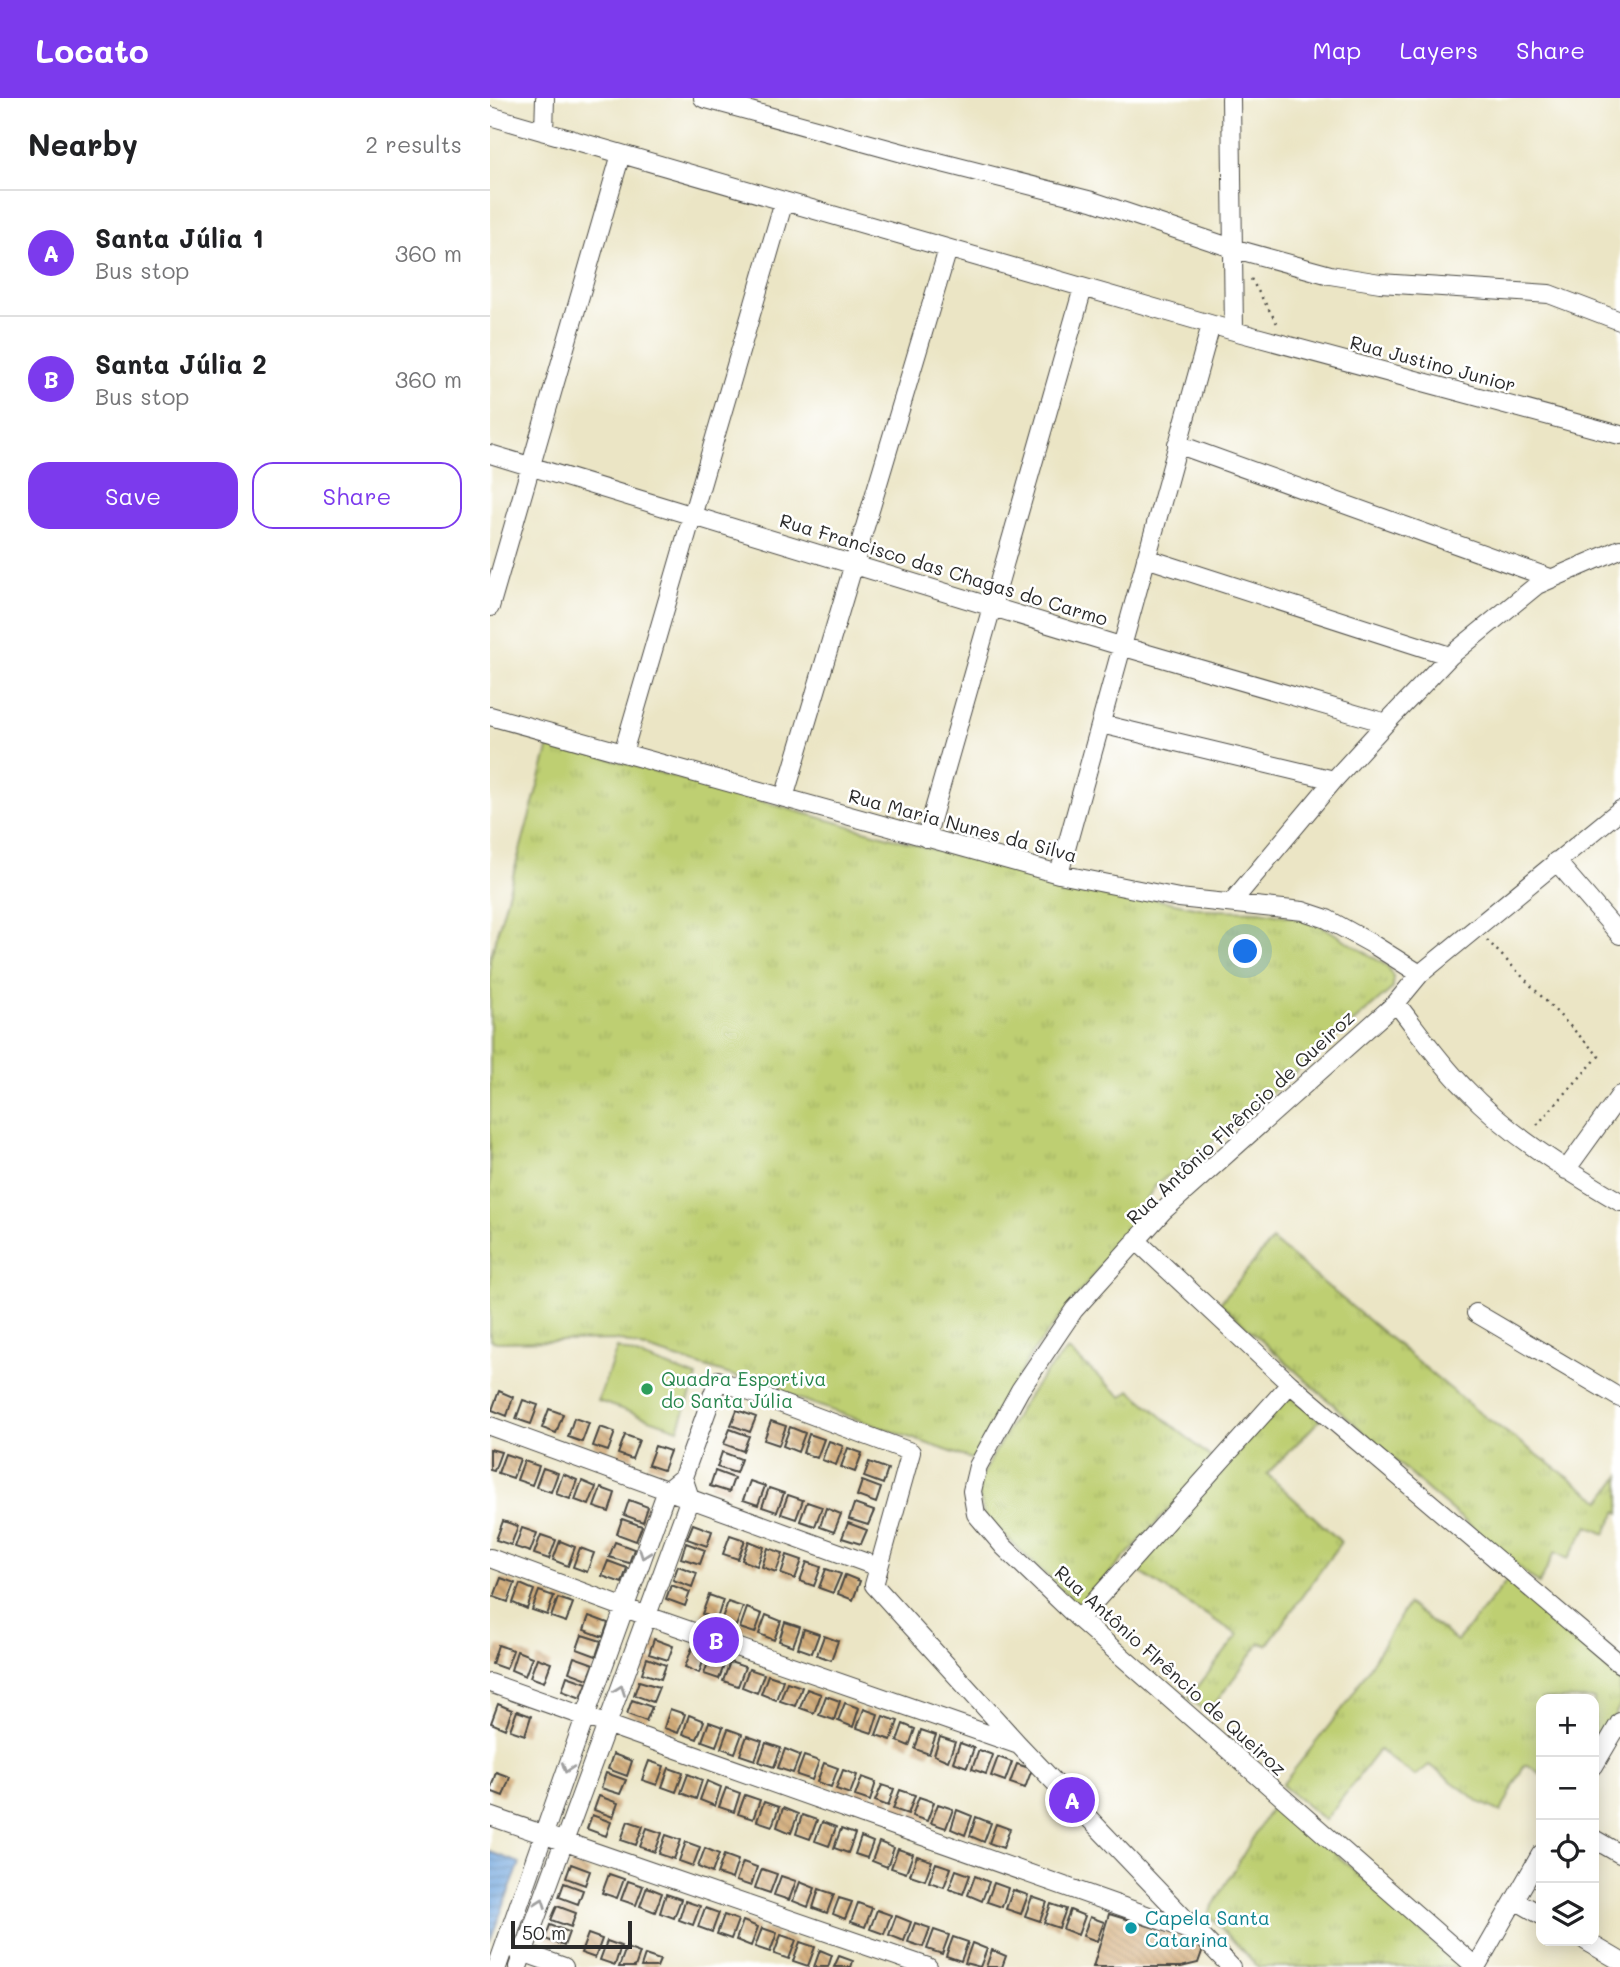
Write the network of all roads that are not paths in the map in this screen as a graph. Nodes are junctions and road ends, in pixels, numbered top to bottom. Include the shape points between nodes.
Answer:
1 (545, 98) edge
2 (703, 98) edge
3 (1231, 98) edge
4 (490, 116) edge
5 (544, 132) junction
6 (621, 154) junction
7 (784, 201) junction
8 (1232, 248) junction
9 (948, 249) junction
10 (1083, 288) junction
11 (1620, 321) edge
12 (1211, 325) junction
13 (1234, 331) junction
14 (1620, 435) edge
15 (1177, 444) junction
16 (490, 454) edge
17 (531, 466) junction
18 (692, 514) junction
19 (1620, 549) edge
20 (1146, 558) junction
21 (854, 564) junction
22 (1550, 578) junction
23 (993, 606) junction
24 (490, 607) edge
25 (1124, 646) junction
26 (1450, 656) junction
27 (490, 716) edge
28 (1386, 723) junction
29 (1101, 724) junction
30 (623, 753) junction
31 (1334, 780) junction
32 (784, 797) junction
33 (1620, 810) edge
34 (926, 838) junction
35 (1556, 861) junction
36 (1059, 874) junction
37 (1231, 903) junction
38 (1620, 935) edge
39 (1420, 974) junction
40 (1396, 1003) junction
41 (1620, 1095) edge
42 (1566, 1170) junction
43 (1620, 1202) edge
44 (1136, 1240) junction
45 (1476, 1313) dead end
46 (1290, 1384) junction
47 (1620, 1398) edge
48 (490, 1426) edge
49 (683, 1478) junction
50 (667, 1490) junction
51 (690, 1498) junction
52 (490, 1558) edge
53 (878, 1567) junction
54 (624, 1608) junction
55 (646, 1616) junction
56 (1079, 1619) junction
57 (1620, 1664) edge
58 (490, 1683) edge
59 (585, 1717) junction
60 (607, 1726) junction
61 (1617, 1733) edge
62 (1019, 1745) junction
63 (1599, 1759) edge
64 (490, 1816) edge
65 (543, 1835) junction
66 (564, 1841) junction
67 (1599, 1842) edge
68 (1620, 1854) edge
69 (1536, 1863) edge
70 (1516, 1900) junction
71 (1536, 1912) edge
72 (1200, 1934) junction
73 (505, 1946) junction
74 (1594, 1946) edge
75 (520, 1960) edge
76 (1620, 1961) edge
77 (497, 1967) edge
78 (564, 1967) edge
79 (928, 1967) edge
80 (1231, 1967) edge
81 (1476, 1967) edge

1 - 5 street
2 - 8 street via 1092,201
3 - 8 street
4 - 5 street, Rua Justino Junior
5 - 6 street, Rua Justino Junior
6 - 7 street, Rua Justino Junior
6 - 17 street
7 - 9 street, Rua Justino Junior
7 - 18 street
8 - 11 street via 1330,275 1380,283 1549,295
8 - 13 street
9 - 10 street, Rua Justino Junior
9 - 21 street
10 - 12 street, Rua Justino Junior
10 - 23 street
12 - 13 street, Rua Justino Junior
12 - 15 street
13 - 14 street, Rua Justino Junior
15 - 20 street
15 - 22 street
16 - 17 street, Rua Francisco das Chagas do Carmo
17 - 18 street, Rua Francisco das Chagas do Carmo
17 - 24 street
18 - 21 street, Rua Francisco das Chagas do Carmo
18 - 30 street
19 - 22 street
20 - 25 street
20 - 26 street
21 - 23 street, Rua Francisco das Chagas do Carmo
21 - 32 street
22 - 26 street
23 - 25 street, Rua Francisco das Chagas do Carmo
23 - 34 street
25 - 28 street, Rua Francisco das Chagas do Carmo
25 - 29 street
26 - 28 street
27 - 30 street, Rua Maria Nunes da Silva
28 - 31 street
29 - 31 street
29 - 36 street
30 - 32 street, Rua Maria Nunes da Silva
31 - 37 street
32 - 34 street, Rua Maria Nunes da Silva
33 - 35 street, Rua Antônio Flrêncio de Queiroz
34 - 36 street, Rua Maria Nunes da Silva
35 - 38 street
35 - 39 street, Rua Antônio Flrêncio de Queiroz
36 - 37 street, Rua Maria Nunes da Silva via 1179,898
37 - 39 street, Rua Maria Nunes da Silva via 1287,908 1327,919
39 - 40 street, Rua Antônio Flrêncio de Queiroz
40 - 42 street via 1462,1086 1499,1121
40 - 44 street, Rua Antônio Flrêncio de Queiroz
41 - 42 street
42 - 43 street
44 - 46 street
44 - 56 street, Rua Antônio Flrêncio de Queiroz via 1074,1310 1020,1390 978,1466 972,1491 976,1514
45 - 47 street
46 - 56 street
46 - 57 street
48 - 50 street
49 - 50 street
49 - 51 street
49 - 53 street via 718,1380 911,1452
50 - 51 street
50 -> 54 street
51 - 53 street
51 - 55 street
52 - 54 street
53 - 62 street via 874,1585
54 - 55 street
54 - 59 street
60 -> 55 street
55 - 62 street
56 - 81 street, Rua Antônio Flrêncio de Queiroz
58 - 59 street
59 - 60 street
59 -> 65 street
60 - 66 street
60 - 72 street
61 - 63 street
62 - 72 street
64 - 65 street
65 - 66 street
65 - 73 street
75 -> 66 street
66 - 79 street
67 - 68 street
69 - 70 street
70 - 71 street
70 - 81 street
72 - 80 street
73 - 75 street
73 - 77 street
74 - 76 street
75 - 78 street

